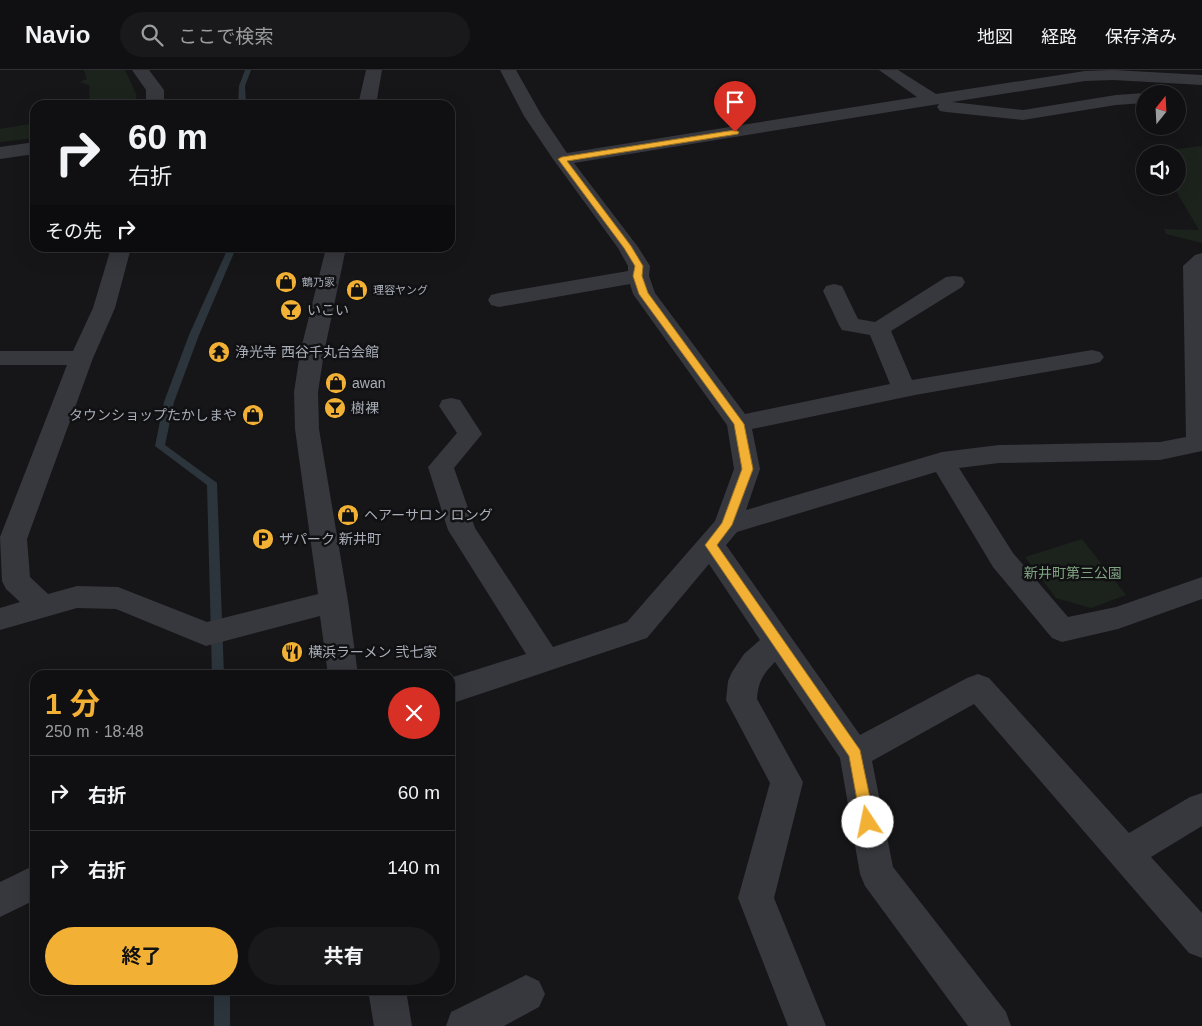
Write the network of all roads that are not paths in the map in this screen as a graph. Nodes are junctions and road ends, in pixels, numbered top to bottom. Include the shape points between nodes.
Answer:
1 (140, 70) edge
2 (374, 70) edge
3 (508, 70) edge
4 (887, 70) edge
5 (1084, 73) edge
6 (1202, 80) edge
7 (931, 99) junction
8 (1136, 99) edge
9 (155, 100) edge
10 (368, 100) edge
11 (908, 103) junction
12 (30, 149) edge
13 (0, 153) edge
14 (562, 159) junction
15 (120, 252) edge
16 (335, 252) edge
17 (1202, 259) edge
18 (638, 276) junction
19 (954, 282) dead end
20 (834, 291) dead end
21 (499, 300) dead end
22 (878, 329) junction
23 (1199, 337) edge
24 (1092, 357) dead end
25 (0, 358) edge
26 (81, 358) junction
27 (904, 388) junction
28 (451, 406) dead end
29 (739, 424) junction
30 (1200, 442) edge
31 (942, 461) junction
32 (719, 535) junction
33 (1202, 588) edge
34 (334, 601) junction
35 (42, 606) junction
36 (0, 619) edge
37 (777, 642) junction
38 (546, 662) junction
39 (342, 670) edge
40 (455, 689) edge
41 (855, 754) junction
42 (1202, 808) edge
43 (1125, 854) junction
44 (30, 885) edge
45 (0, 900) edge
46 (1202, 940) edge
47 (526, 994) dead end
48 (389, 995) edge
49 (393, 1026) edge
50 (465, 1026) edge
51 (807, 1026) edge
52 (992, 1026) edge

1 - 9 street via 155,90
2 - 10 street
3 - 14 street
4 - 7 street
5 - 6 street
5 - 7 street
7 - 11 street
8 - 11 street via 1023,115
11 - 14 street
12 - 13 street
14 - 18 street via 628,248 639,266
15 - 26 street via 104,308
16 - 34 street via 306,392 307,429
17 - 23 street via 1194,266
18 - 21 street
18 - 29 street via 644,294
19 - 22 street
20 - 22 street via 850,325
22 - 27 street
23 - 30 street
24 - 27 street
25 - 26 street
26 - 35 street via 13,539 16,581
27 - 29 street
28 - 38 street via 470,434 441,467 462,530
29 - 32 street via 747,469
30 - 31 street via 1160,451 999,454
31 - 32 street
31 - 33 street via 1003,560 1062,630 1118,618
32 - 37 street
32 - 38 street via 637,630
34 - 35 street via 206,634 118,598 77,597
34 - 39 street
35 - 36 street
37 - 41 street
37 - 51 street via 755,663 743,681 741,700 787,782 756,898
38 - 40 street
41 - 43 street via 978,686
41 - 52 street via 878,874
42 - 43 street
43 - 46 street
44 - 45 street
47 - 50 street
48 - 49 street

